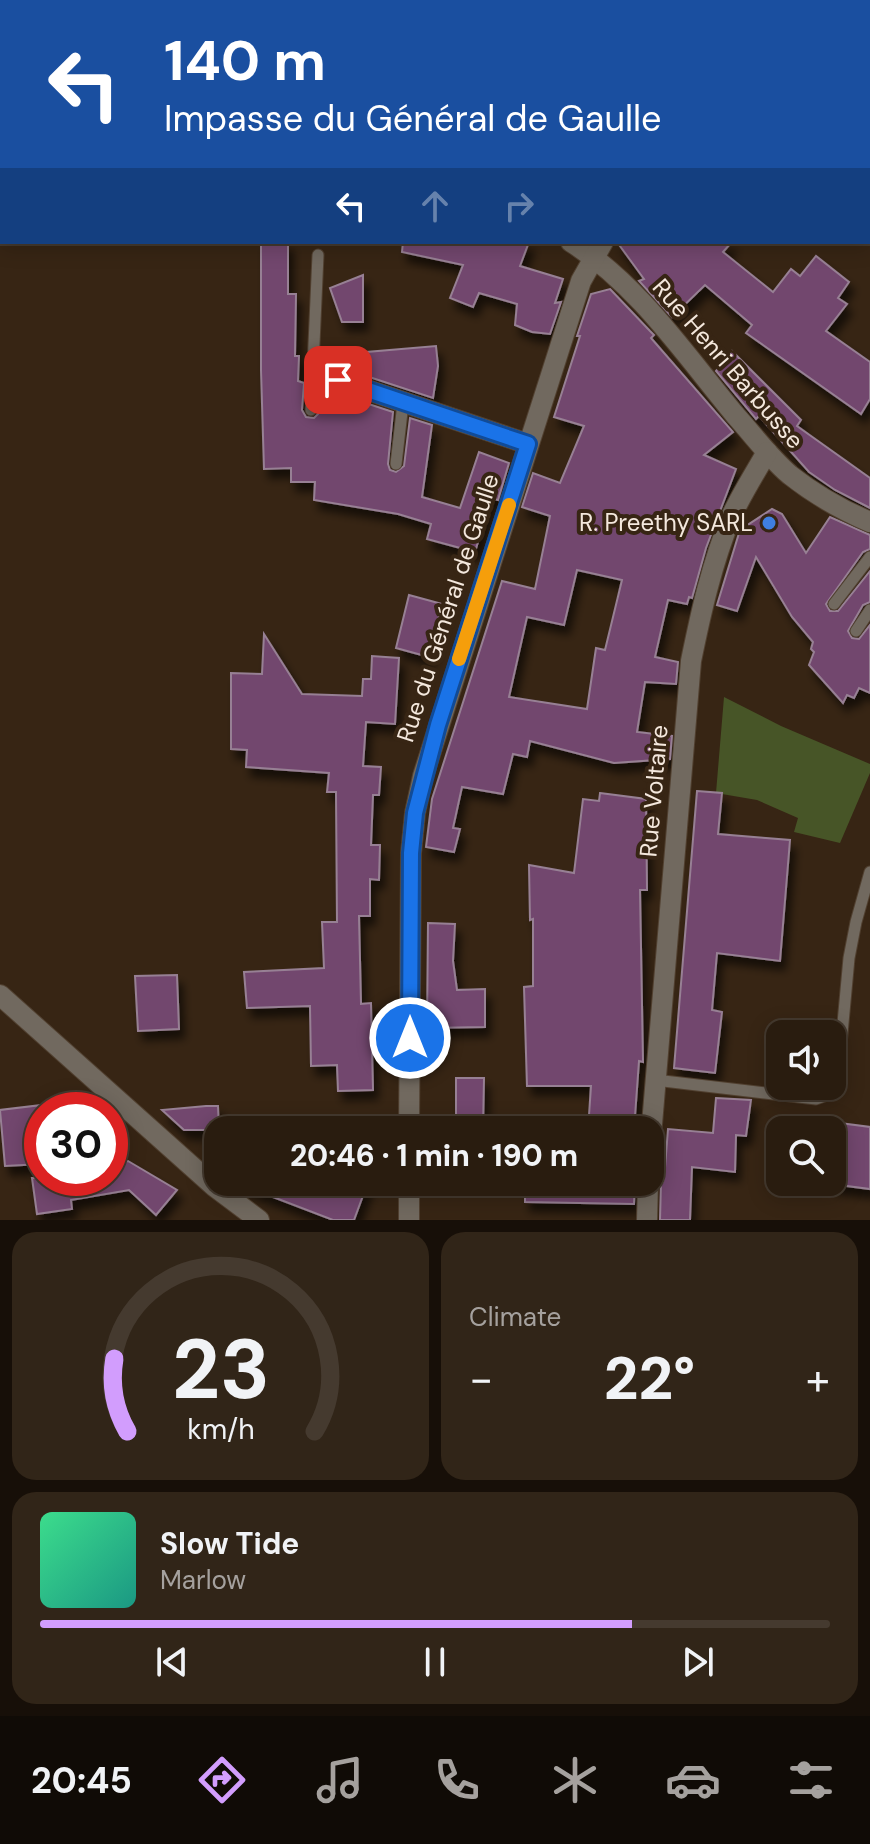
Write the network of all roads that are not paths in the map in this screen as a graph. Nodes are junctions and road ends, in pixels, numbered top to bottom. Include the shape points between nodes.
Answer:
1 (598, 249) edge
2 (318, 255) dead end
3 (313, 362) junction
4 (338, 380) joint
5 (403, 403) junction
6 (311, 410) dead end
7 (528, 444) junction
8 (767, 452) junction
9 (396, 464) dead end
10 (870, 522) edge
11 (870, 557) edge
12 (834, 604) dead end
13 (870, 610) edge
14 (856, 631) dead end
15 (870, 872) edge
16 (0, 995) edge
17 (655, 1080) junction
18 (409, 1116) edge
19 (652, 1116) edge
20 (409, 1196) edge
21 (648, 1196) edge
22 (259, 1220) edge
23 (409, 1220) edge
24 (647, 1220) edge

1 - 7 street, Rue du Général de Gaulle via 581,281
1 - 8 street, Rue Henri Barbusse
2 - 3 lane
3 - 4 lane
3 - 6 lane
4 - 5 street
5 - 7 street
5 - 9 lane
7 - 18 street, Rue du Général de Gaulle via 415,813
8 - 10 street, Rue Henri Barbusse via 808,488
8 - 17 street, Rue Voltaire via 723,539 691,661
11 - 12 lane
13 - 14 lane
15 - 17 lane via 852,941 838,1077 830,1094 816,1099
16 - 22 street
17 - 19 street, Rue Voltaire
20 - 23 street
21 - 24 street

